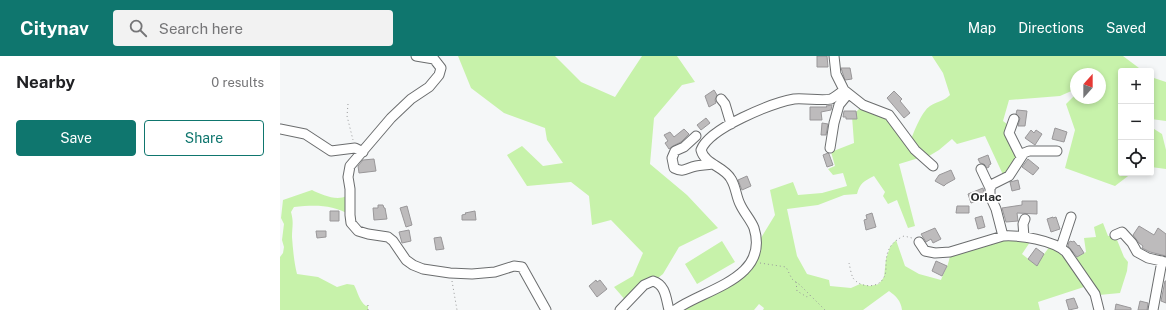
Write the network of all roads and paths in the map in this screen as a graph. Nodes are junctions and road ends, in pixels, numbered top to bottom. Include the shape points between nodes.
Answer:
1 (416, 56) edge
2 (834, 56) edge
3 (846, 92) junction
4 (721, 100) dead end
5 (348, 104) dead end
6 (1014, 119) dead end
7 (731, 124) junction
8 (280, 129) edge
9 (696, 136) dead end
10 (830, 148) dead end
11 (359, 150) junction
12 (1057, 151) dead end
13 (1021, 157) junction
14 (712, 164) junction
15 (933, 166) dead end
16 (981, 169) dead end
17 (990, 188) junction
18 (1071, 217) dead end
19 (1025, 219) dead end
20 (1115, 235) dead end
21 (1002, 236) junction
22 (1024, 237) junction
23 (920, 242) joint
24 (1062, 248) junction
25 (1164, 262) edge
26 (849, 263) dead end
27 (750, 264) junction
28 (450, 273) junction
29 (796, 282) junction
30 (1162, 283) edge
31 (810, 295) junction
32 (368, 305) dead end
33 (1098, 305) edge
34 (368, 310) edge
35 (457, 310) edge
36 (546, 310) edge
37 (620, 310) edge
38 (669, 310) edge
39 (675, 310) edge
40 (825, 310) edge
41 (1107, 310) edge
42 (1153, 310) edge

1 - 11 street via 434,59 441,68 439,75
2 - 3 street via 836,74
3 - 7 street via 831,98 795,99 773,104
3 - 10 street via 838,105
3 - 15 street via 863,104 889,115 915,150
4 - 7 street via 725,104
5 - 11 path via 347,116
6 - 13 street via 1009,133
7 - 14 street via 702,146 702,155
8 - 11 street via 305,134 331,151
9 - 14 street via 675,151 672,158 674,168 682,171
11 - 28 street via 350,166 348,177 351,223 358,231 388,237 413,265
12 - 13 street via 1028,151
13 - 17 street via 1009,176
14 - 27 street via 730,177 740,203 754,227 756,246
16 - 17 street
17 - 21 street
18 - 24 street
19 - 22 street
20 - 25 street via 1122,232 1137,252
21 - 22 street
21 - 23 street via 950,252 925,251
22 - 24 street
23 - 26 path via 904,236 896,240 890,247 884,277 879,284 860,284 853,278
24 - 33 street via 1090,285
25 - 30 street
27 - 29 path via 758,262 786,267
27 - 39 street via 734,278
28 - 35 path
28 - 36 street via 481,274 514,266 522,267
29 - 31 path
29 - 31 path via 796,291 806,297
30 - 42 street
31 - 40 path
32 - 34 path
33 - 41 street
37 - 38 street via 644,285 653,281 663,288

